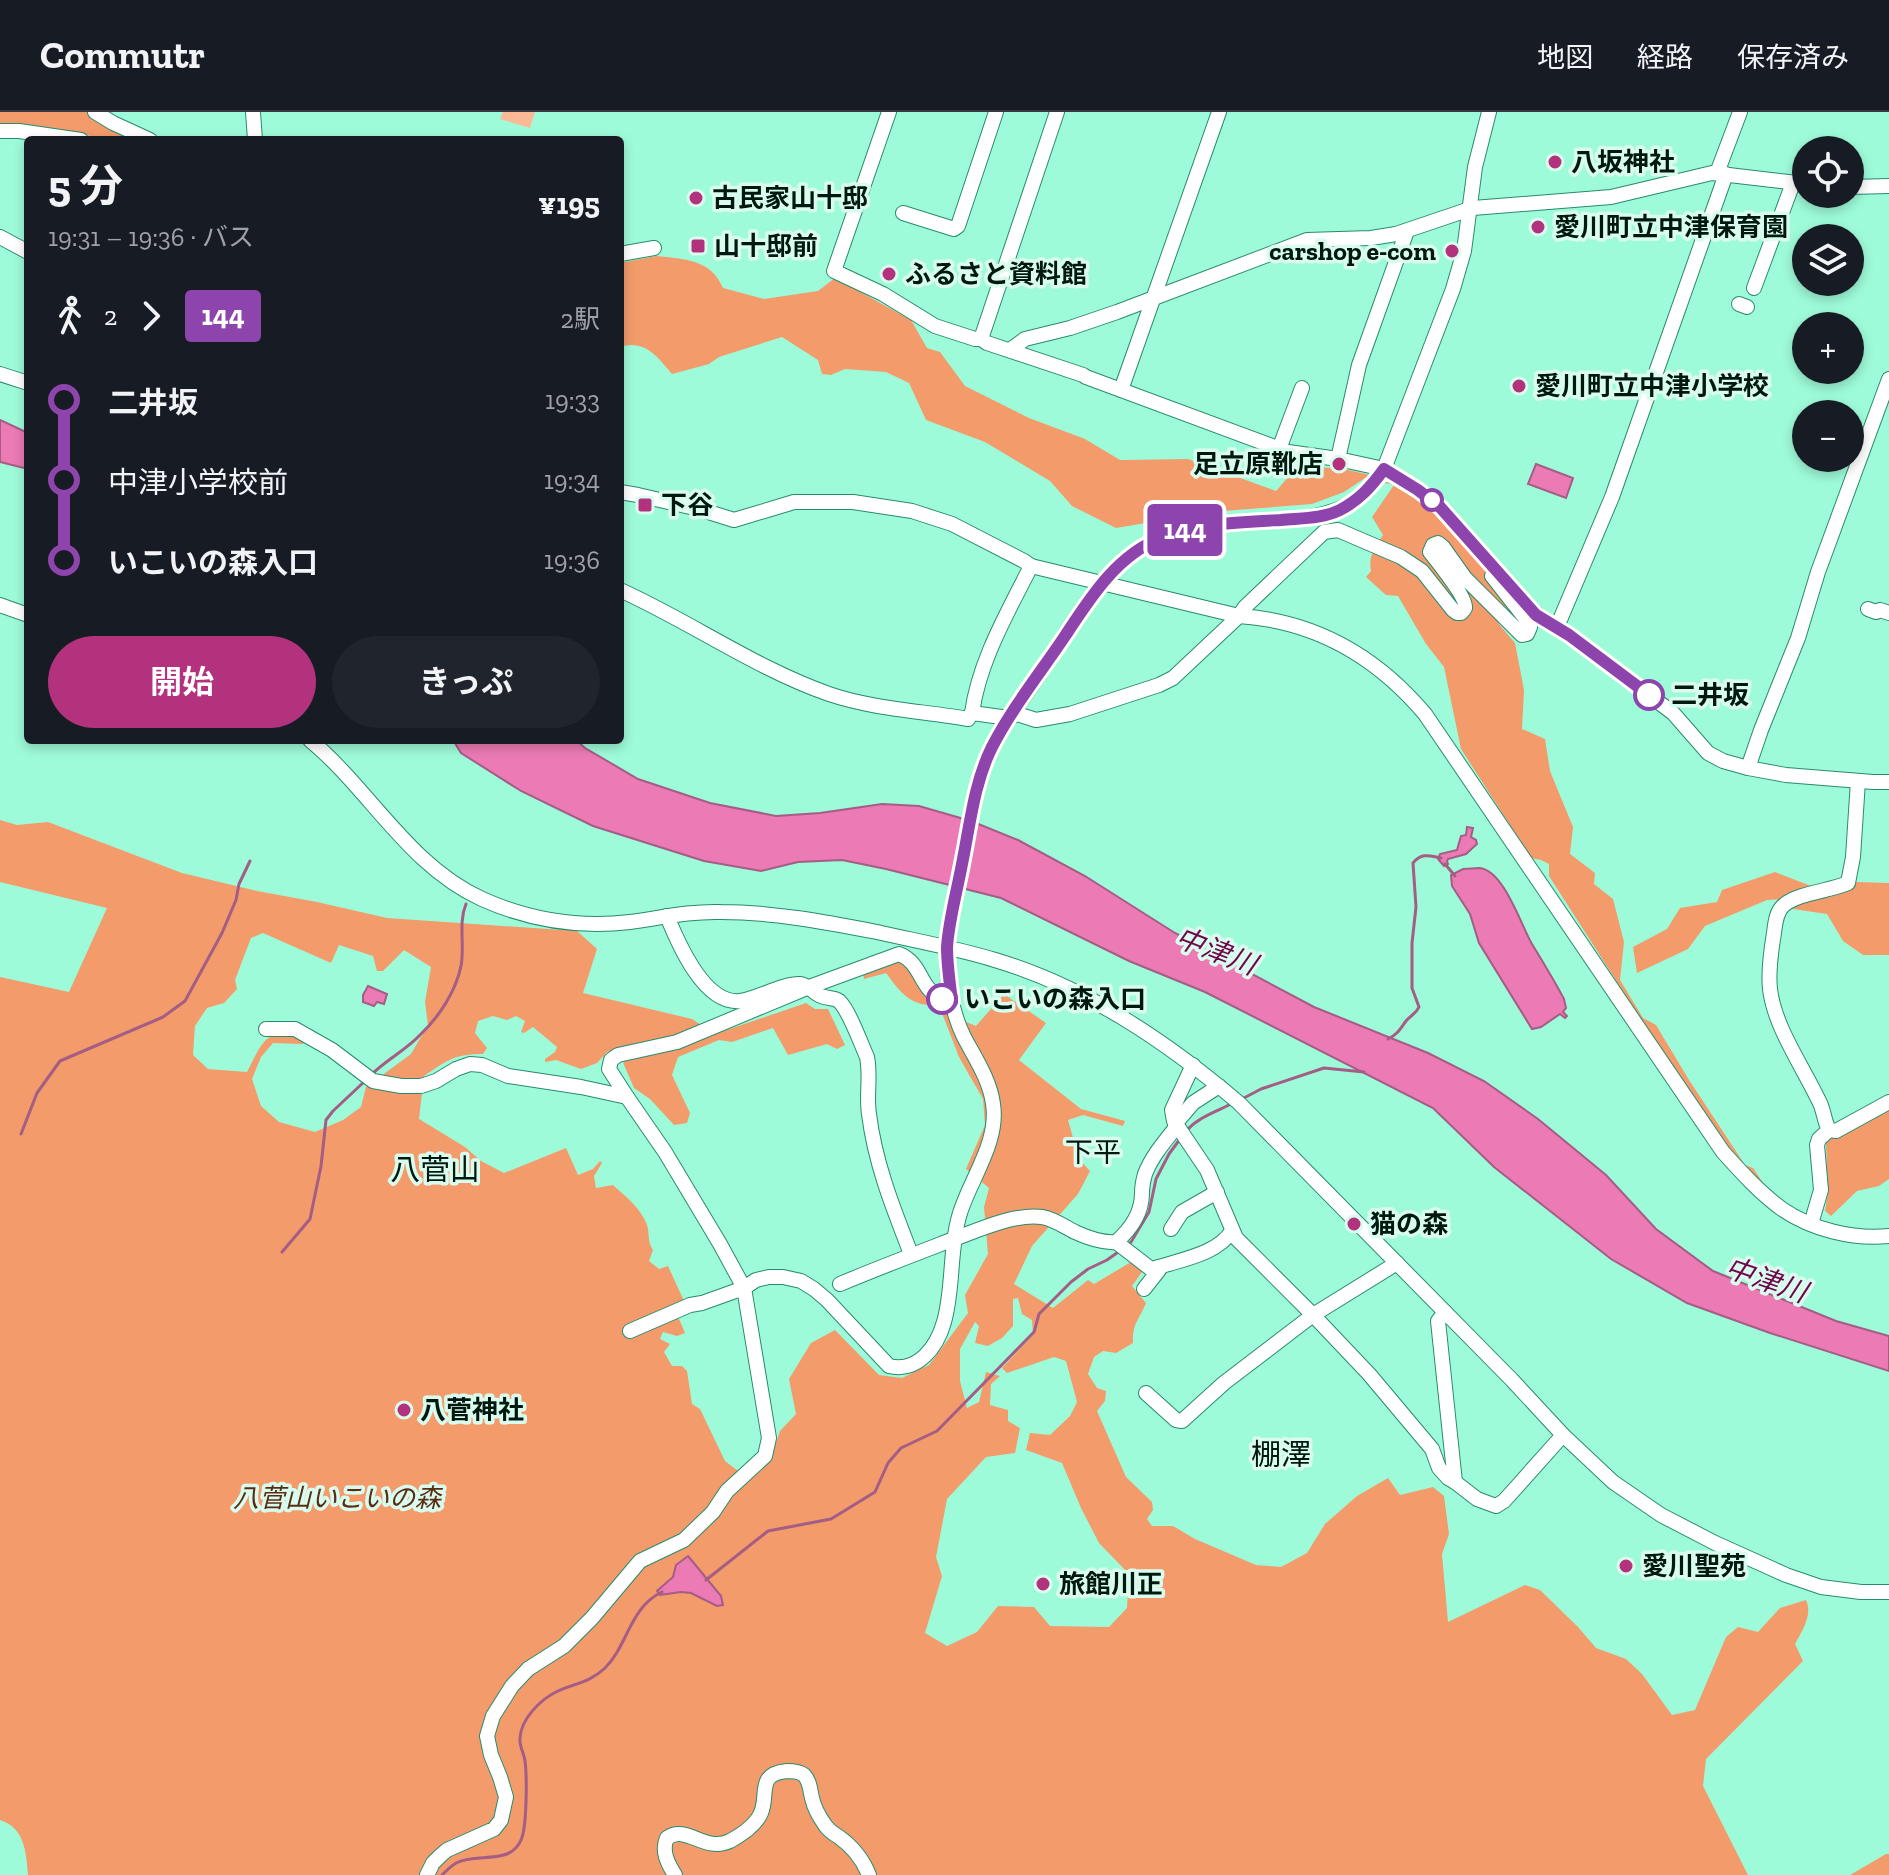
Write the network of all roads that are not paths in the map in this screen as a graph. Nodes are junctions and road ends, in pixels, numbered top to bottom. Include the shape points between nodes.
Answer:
1 (95, 112) edge
2 (253, 112) edge
3 (889, 112) edge
4 (996, 112) edge
5 (1057, 112) edge
6 (1219, 112) edge
7 (1489, 112) edge
8 (1740, 112) edge
9 (0, 131) edge
10 (53, 136) edge
11 (141, 136) edge
12 (253, 136) edge
13 (1722, 174) junction
14 (1792, 183) edge
15 (1889, 186) edge
16 (1864, 187) edge
17 (1792, 200) edge
18 (1469, 211) junction
19 (903, 213) dead end
20 (1407, 231) junction
21 (0, 237) edge
22 (654, 248) dead end
23 (24, 250) edge
24 (624, 253) edge
25 (1754, 288) dead end
26 (1155, 298) junction
27 (981, 339) junction
28 (1010, 350) junction
29 (0, 374) edge
30 (1889, 379) edge
31 (24, 382) edge
32 (1121, 390) junction
33 (1297, 393) dead end
34 (1886, 398) edge
35 (1279, 449) junction
36 (1338, 459) junction
37 (1384, 469) junction
38 (624, 493) edge
39 (1031, 566) junction
40 (1495, 570) junction
41 (624, 592) edge
42 (0, 605) edge
43 (1868, 609) dead end
44 (1889, 613) edge
45 (24, 614) edge
46 (1239, 616) junction
47 (1557, 627) junction
48 (972, 713) junction
49 (1009, 718) junction
50 (315, 744) edge
51 (1748, 768) junction
52 (1858, 781) junction
53 (1889, 782) edge
54 (667, 916) junction
55 (948, 941) junction
56 (809, 987) junction
57 (952, 1002) junction
58 (266, 1029) dead end
59 (1193, 1065) junction
60 (1219, 1086) junction
61 (627, 1097) junction
62 (1889, 1102) edge
63 (1180, 1130) junction
64 (1829, 1130) junction
65 (1217, 1192) junction
66 (1811, 1224) junction
67 (1171, 1229) dead end
68 (1232, 1231) junction
69 (1889, 1236) edge
70 (954, 1239) junction
71 (1122, 1246) junction
72 (911, 1254) junction
73 (1397, 1263) junction
74 (1159, 1267) junction
75 (840, 1284) dead end
76 (744, 1288) junction
77 (1144, 1289) dead end
78 (1445, 1312) junction
79 (1313, 1315) junction
80 (630, 1331) dead end
81 (1146, 1393) dead end
82 (1563, 1435) junction
83 (1455, 1482) junction
84 (1889, 1592) edge
85 (427, 1875) edge
86 (675, 1875) edge
87 (869, 1875) edge

1 - 11 street
2 - 12 street
3 - 27 street via 834,271 935,326
4 - 19 street via 958,226
5 - 27 street
6 - 26 street
7 - 18 street
8 - 13 street
9 - 10 street
13 - 14 street
13 - 18 street via 1611,197
13 - 47 street via 1623,468
15 - 16 street
17 - 25 street
18 - 20 street
18 - 37 street via 1453,289
20 - 26 street via 1307,240
20 - 36 street via 1359,365
21 - 23 street
22 - 24 street
26 - 28 street via 1025,339
26 - 32 street
27 - 28 street
28 - 32 street
29 - 31 street
30 - 34 street
32 - 35 street
33 - 35 street
34 - 51 street
35 - 36 street
36 - 37 street
37 - 40 street via 1440,507
37 - 49 street, bridge via 1367,491 1336,512 1180,531 1134,553 1095,592
38 - 39 street via 734,520 794,502 853,502 912,511 952,524
39 - 46 street
39 - 48 street via 986,661
40 - 46 street via 1492,576 1530,627 1527,634 1522,635 1465,578 1438,543 1430,552 1465,605 1461,613 1422,571 1338,530 1324,532
40 - 47 street via 1536,615
41 - 48 street via 828,693 968,719
42 - 45 street
43 - 44 street
46 - 49 street via 1159,685 1070,714
46 - 66 street via 1324,636 1404,688 1715,1142 1764,1194
47 - 51 street via 1673,713 1708,753
48 - 49 street
49 - 55 street via 979,779
50 - 54 street via 414,851 480,898 552,921 597,924
51 - 52 street
52 - 53 street
52 - 64 street via 1848,883 1781,908 1770,963 1773,1007
54 - 55 street via 781,915
54 - 56 street via 682,951 724,999 741,1001 798,984
55 - 57 street
55 - 59 street via 1066,987
56 - 57 street via 899,954 910,958 932,992
56 - 61 street via 677,1042 618,1055 609,1069
56 - 72 street via 839,1002 867,1057 868,1112 883,1181
57 - 70 street via 987,1085 994,1123
58 - 61 street via 295,1029 373,1081 421,1086 470,1064
59 - 60 street
59 - 63 street via 1172,1110
60 - 63 street via 1199,1098
60 - 73 street
61 - 76 street
62 - 64 street
63 - 65 street
63 - 71 street via 1151,1161 1138,1215
64 - 66 street via 1817,1145 1821,1190
65 - 67 street via 1182,1212
65 - 68 street
66 - 69 street via 1846,1234
68 - 74 street via 1209,1250
68 - 79 street
70 - 71 street via 998,1223 1040,1216
70 - 72 street
70 - 76 street via 945,1321 930,1351 907,1367 889,1366 827,1300 801,1281 769,1277
71 - 74 street via 1151,1269
72 - 75 street
73 - 78 street
73 - 79 street
74 - 77 street
76 - 80 street
76 - 85 street via 769,1438 765,1456 684,1540 640,1561 564,1646 512,1686 487,1736 506,1797 501,1820 494,1829 447,1850
78 - 82 street
78 - 83 street via 1438,1321
79 - 81 street via 1182,1421
79 - 83 street via 1378,1384
82 - 83 street via 1496,1506
82 - 84 street via 1637,1500 1727,1549 1821,1587
86 - 87 street via 664,1848 669,1835 680,1833 715,1845 734,1839 761,1815 769,1778 787,1771 805,1777 825,1824 860,1856

